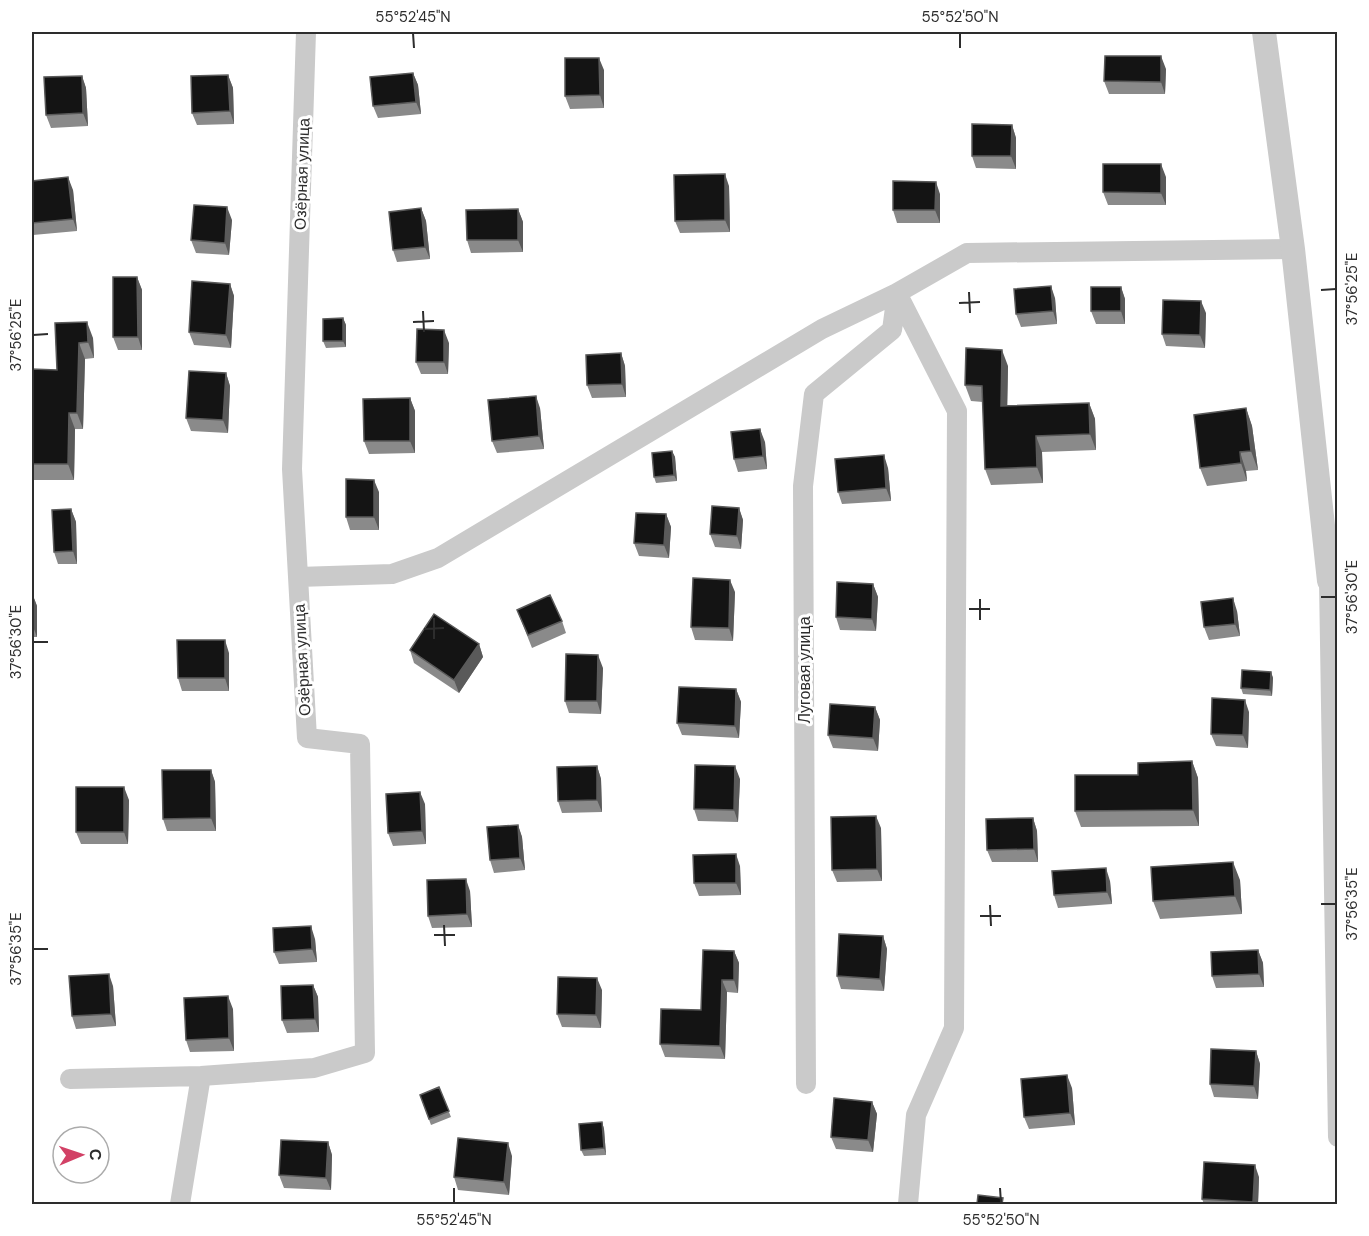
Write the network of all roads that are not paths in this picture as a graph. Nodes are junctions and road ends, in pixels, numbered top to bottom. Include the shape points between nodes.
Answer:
1 (306, 32) edge
2 (1264, 32) edge
3 (1293, 249) junction
4 (897, 293) junction
5 (298, 578) junction
6 (1333, 581) edge
7 (201, 1076) junction
8 (70, 1079) dead end
9 (806, 1084) dead end
10 (1338, 1137) edge
11 (180, 1204) edge
12 (908, 1204) edge

1 - 5 street, Озёрная улица via 292,470
2 - 3 street
3 - 4 street via 967,253
3 - 6 street
4 - 5 street via 822,329 438,558 392,574
4 - 9 street, Луговая улица via 892,330 814,394 803,486
4 - 12 street via 957,411 954,1028 916,1115
5 - 7 street, Озёрная улица via 306,738 360,744 365,1053 314,1068
6 - 10 street
7 - 8 street, Озёрная улица
7 - 11 street

